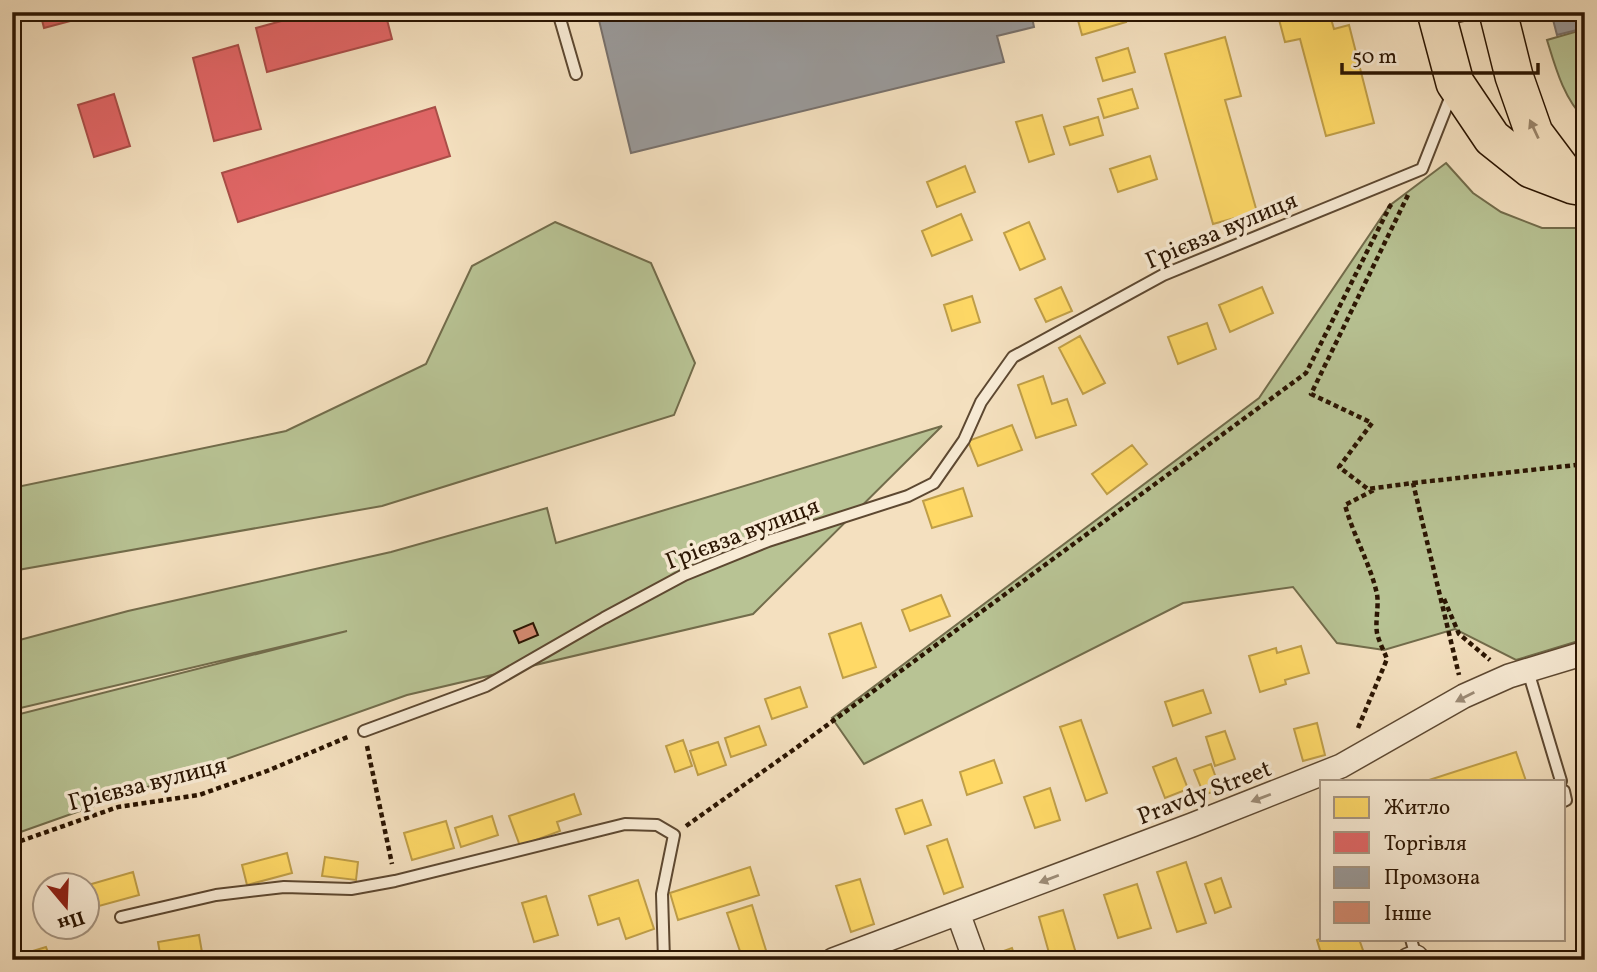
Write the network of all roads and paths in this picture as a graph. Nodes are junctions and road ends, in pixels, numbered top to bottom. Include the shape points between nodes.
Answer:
1 (558, 12) edge
2 (1475, 12) edge
3 (1498, 12) edge
4 (1437, 17) edge
5 (576, 74) dead end
6 (1455, 83) junction
7 (1422, 169) junction
8 (1579, 186) edge
9 (1402, 208) dead end
10 (1585, 464) edge
11 (1413, 483) junction
12 (1378, 488) junction
13 (1438, 585) junction
14 (1585, 653) edge
15 (1518, 673) junction
16 (1464, 696) junction
17 (364, 731) junction
18 (1341, 766) junction
19 (1561, 780) edge
20 (674, 835) junction
21 (12, 844) edge
22 (396, 881) junction
23 (958, 913) junction
24 (121, 917) dead end
25 (664, 960) edge
26 (833, 960) edge
27 (975, 960) edge

1 - 5 lane
2 - 4 lane
8 -> 3 main road via 1534,133
4 - 6 main road
6 - 7 lane
6 - 8 main road via 1492,138 1531,169
7 - 17 lane, Грієвза вулиця via 1163,275 1013,357 934,483 684,575 486,686
7 - 20 path via 1390,206 1306,373
9 - 12 path via 1311,394 1372,423 1339,467 1368,489
10 - 11 path
11 - 12 path
11 - 13 path
12 - 18 path via 1345,505 1373,579 1377,633 1387,659
13 - 15 path via 1459,634
13 - 16 path
14 - 15 street, Pravdy Street
15 -> 16 street, Pravdy Street
15 - 19 lane
16 - 18 street, Pravdy Street
17 - 21 path, Грієвза вулиця via 199,795 118,807
17 - 22 path
18 -> 23 street, Pravdy Street
20 - 22 lane via 657,825 625,824
20 - 25 lane via 662,894
22 - 24 lane via 351,890 284,887 216,895
23 - 26 street, Pravdy Street
23 - 27 street

